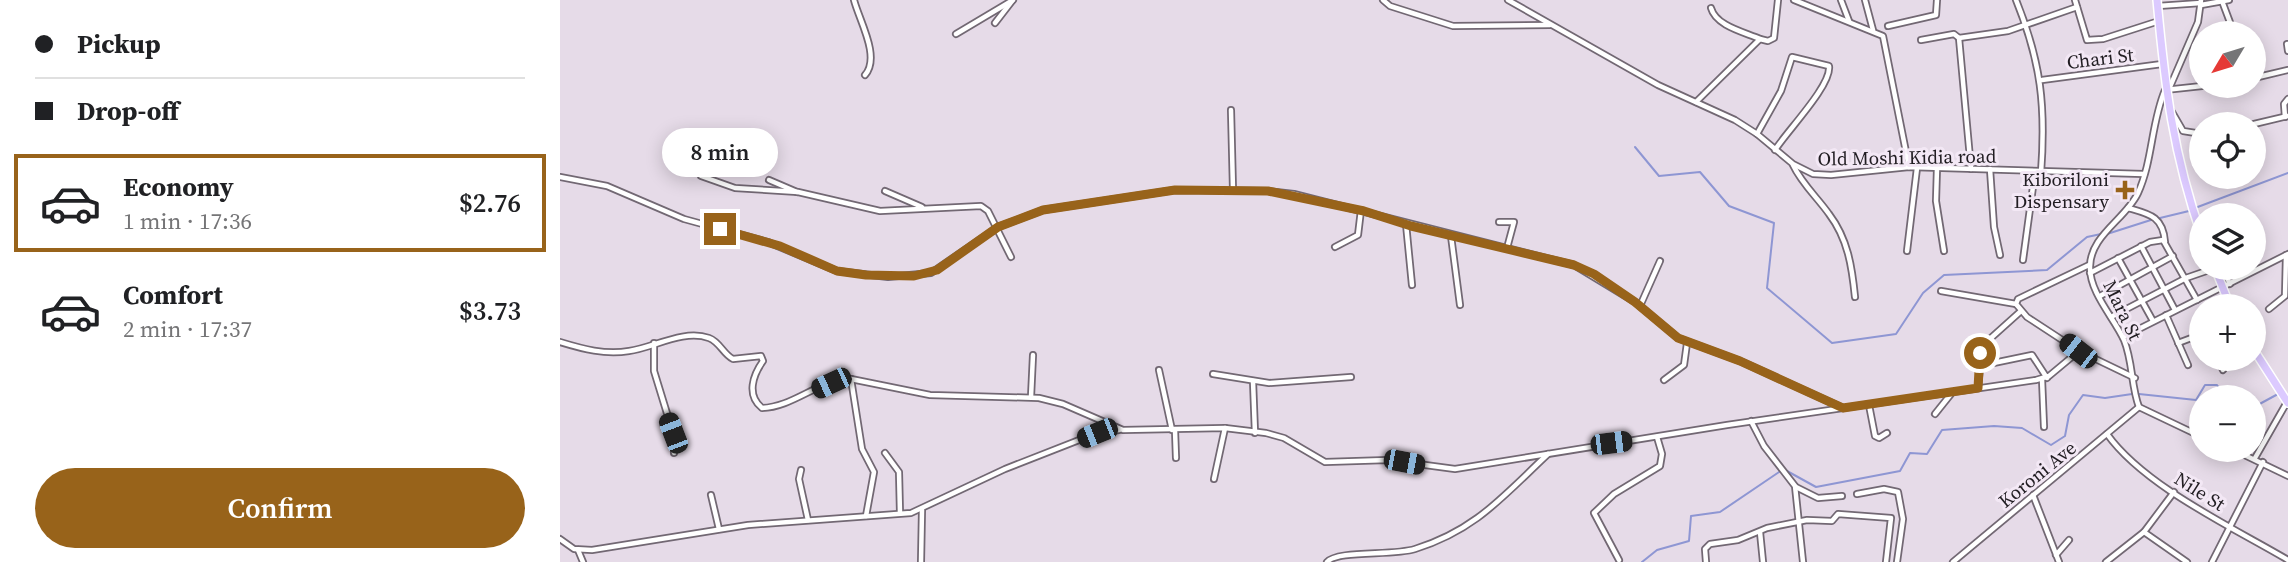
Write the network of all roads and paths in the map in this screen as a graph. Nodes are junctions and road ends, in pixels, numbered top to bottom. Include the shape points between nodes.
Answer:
1 (854, 0) edge
2 (1013, 0) edge
3 (1382, 0) edge
4 (1508, 0) edge
5 (1779, 0) edge
6 (1794, 0) edge
7 (1840, 0) edge
8 (1865, 0) edge
9 (1937, 0) edge
10 (2016, 0) edge
11 (2075, 0) edge
12 (2226, 1) edge
13 (2158, 3) edge
14 (2201, 3) edge
15 (2077, 7) junction
16 (1712, 8) dead end
17 (1849, 21) junction
18 (2159, 21) junction
19 (2231, 21) edge
20 (995, 23) dead end
21 (1550, 24) junction
22 (2025, 25) junction
23 (1888, 26) dead end
24 (1874, 31) junction
25 (956, 34) dead end
26 (1959, 38) junction
27 (1759, 39) junction
28 (1921, 40) dead end
29 (2287, 44) edge
30 (2288, 51) edge
31 (2162, 64) junction
32 (2288, 70) edge
33 (2266, 74) edge
34 (865, 75) dead end
35 (2042, 80) junction
36 (2189, 87) edge
37 (2166, 90) junction
38 (2288, 99) edge
39 (2166, 100) junction
40 (1696, 103) junction
41 (1231, 110) dead end
42 (2287, 117) edge
43 (2266, 121) edge
44 (2189, 132) edge
45 (1757, 134) junction
46 (1775, 150) junction
47 (1793, 164) junction
48 (1909, 167) junction
49 (1917, 168) junction
50 (1937, 168) junction
51 (1971, 169) junction
52 (1990, 169) junction
53 (2038, 172) junction
54 (2144, 174) junction
55 (701, 176) dead end
56 (560, 177) edge
57 (769, 180) dead end
58 (1233, 190) junction
59 (885, 191) dead end
60 (798, 192) junction
61 (2191, 203) edge
62 (923, 207) junction
63 (2128, 208) junction
64 (1361, 210) junction
65 (1499, 222) dead end
66 (1406, 224) junction
67 (998, 227) junction
68 (1451, 236) junction
69 (2165, 242) junction
70 (2141, 246) junction
71 (1335, 247) dead end
72 (1507, 248) junction
73 (1907, 251) dead end
74 (1944, 251) dead end
75 (2000, 255) dead end
76 (2287, 255) edge
77 (2174, 256) junction
78 (1011, 257) dead end
79 (2118, 258) junction
80 (2023, 260) dead end
81 (1660, 261) dead end
82 (2089, 265) junction
83 (2152, 268) junction
84 (2090, 273) junction
85 (2189, 277) edge
86 (2186, 278) junction
87 (2130, 280) junction
88 (2219, 280) edge
89 (2228, 280) edge
90 (2230, 284) junction
91 (1412, 285) dead end
92 (2163, 288) junction
93 (2222, 288) junction
94 (1941, 291) dead end
95 (2194, 294) edge
96 (2210, 294) edge
97 (2225, 294) edge
98 (2100, 296) junction
99 (1855, 298) dead end
100 (2141, 300) junction
101 (2016, 304) junction
102 (2189, 304) edge
103 (1460, 305) dead end
104 (1640, 306) junction
105 (2269, 309) dead end
106 (2175, 310) junction
107 (2021, 312) junction
108 (2165, 314) junction
109 (2110, 317) junction
110 (2153, 321) junction
111 (2123, 337) junction
112 (2189, 339) edge
113 (560, 342) edge
114 (1687, 342) junction
115 (654, 343) junction
116 (2178, 343) junction
117 (2078, 351) junction
118 (1032, 355) dead end
119 (2188, 365) dead end
120 (1979, 366) junction
121 (2266, 368) edge
122 (1159, 370) dead end
123 (1213, 373) dead end
124 (1351, 377) dead end
125 (2044, 378) junction
126 (2135, 378) junction
127 (850, 379) junction
128 (1664, 380) dead end
129 (1253, 381) junction
130 (1978, 388) junction
131 (1951, 393) junction
132 (1031, 397) junction
133 (2288, 402) edge
134 (1869, 405) junction
135 (2139, 407) junction
136 (1843, 408) junction
137 (1935, 414) dead end
138 (1751, 421) junction
139 (2044, 427) dead end
140 (1225, 428) junction
141 (1124, 430) junction
142 (1173, 430) junction
143 (2189, 431) edge
144 (1255, 433) junction
145 (1886, 433) dead end
146 (2107, 434) junction
147 (1657, 437) junction
148 (2266, 439) edge
149 (674, 453) dead end
150 (886, 453) dead end
151 (1549, 454) junction
152 (1176, 458) dead end
153 (2263, 462) joint
154 (801, 470) dead end
155 (2288, 476) edge
156 (1214, 479) dead end
157 (1795, 486) junction
158 (2174, 492) junction
159 (1857, 494) dead end
160 (711, 495) dead end
161 (2033, 495) junction
162 (1842, 496) dead end
163 (922, 510) junction
164 (900, 513) junction
165 (866, 516) junction
166 (808, 520) junction
167 (1797, 523) junction
168 (2230, 526) junction
169 (719, 529) junction
170 (1760, 532) junction
171 (2144, 532) junction
172 (560, 538) edge
173 (2069, 540) dead end
174 (578, 550) junction
175 (2056, 555) junction
176 (2182, 558) junction
177 (1619, 560) dead end
178 (2288, 560) edge
179 (1955, 561) edge
180 (583, 562) edge
181 (921, 562) edge
182 (1327, 562) edge
183 (1706, 562) edge
184 (1763, 562) edge
185 (1803, 562) edge
186 (1886, 562) edge
187 (1897, 562) edge
188 (2059, 562) edge
189 (2106, 562) edge
190 (2172, 562) edge
191 (2187, 562) edge
192 (2212, 562) edge

1 - 34 street via 870,54 871,65
2 - 20 street
2 - 25 street
3 - 21 street via 1453,26
4 - 21 street, Old Moshi Kidia road
5 - 27 street via 1774,38
6 - 17 street
7 - 17 street
8 - 24 street
9 - 23 street via 1936,15
10 - 22 street
11 - 15 street
12 - 14 street
12 - 19 street
13 - 14 street
13 - 18 highway
14 - 37 street, Mara St via 2195,28
15 - 18 street via 2087,40
15 - 22 street
16 - 27 street via 1721,22
17 - 24 street
18 - 31 highway
21 - 40 street, Old Moshi Kidia road
22 - 26 street
22 - 35 street
24 - 48 street via 1884,36 1888,45
26 - 28 street via 1954,34
26 - 51 street
27 - 40 street
29 - 30 street
31 - 35 street, Chari St
31 - 37 highway
32 - 33 street
35 - 53 street via 2045,126
36 - 37 street
37 - 39 highway
37 - 54 street, Mara St
38 - 42 street via 2284,104
39 - 44 street via 2183,131
39 - 61 highway
40 - 45 street, Old Moshi Kidia road
41 - 58 street
42 - 43 street
45 - 46 street, Old Moshi Kidia road
45 - 46 street via 1781,91 1792,57 1829,66 1822,88
46 - 47 street, Old Moshi Kidia road
47 - 48 street, Old Moshi Kidia road via 1824,176
47 - 99 street via 1833,219 1847,247
48 - 49 street, Old Moshi Kidia road
49 - 50 street, Old Moshi Kidia road
49 - 73 street
50 - 51 street, Old Moshi Kidia road
50 - 74 street via 1936,201
51 - 52 street, Old Moshi Kidia road
52 - 53 street, Old Moshi Kidia road
52 - 75 street
53 - 54 street, Old Moshi Kidia road
53 - 80 street
54 - 63 street, Mara St
55 - 60 street via 736,188
56 - 67 street via 607,186 684,219 768,242 837,271 866,275 931,272
57 - 60 street
58 - 64 street via 1280,192
58 - 67 street via 1143,194 1043,210
59 - 62 street
60 - 62 street via 880,211
62 - 67 street via 981,206
63 - 69 street via 2153,215 2162,226
63 - 82 street, Mara St via 2104,233
64 - 66 street
64 - 71 street via 1358,235
65 - 72 street via 1515,223
66 - 68 street
66 - 91 street
67 - 78 street
68 - 72 street
68 - 103 street
69 - 70 street
69 - 77 street
70 - 79 street
70 - 83 street
72 - 104 street via 1574,265
76 - 90 street
76 - 105 street via 2286,296
77 - 83 street
77 - 86 street
79 - 84 street
79 - 87 street
81 - 104 street
82 - 84 street, Mara St
82 - 101 street
83 - 87 street
83 - 92 street
84 - 98 street, Mara St
85 - 86 street
86 - 92 street
86 - 95 street
87 - 98 street
87 - 100 street
88 - 93 highway
89 - 90 street
90 - 93 street
92 - 100 street
92 - 106 street
93 - 96 street
93 - 97 highway
94 - 101 street
98 - 109 street, Mara St
100 - 109 street
100 - 110 street
101 - 107 street
102 - 106 street
104 - 114 street
106 - 108 street
107 - 117 street
107 - 120 street via 1983,346
108 - 110 street
108 - 116 street
109 - 111 street, Mara St
110 - 111 street
111 - 126 street, Mara St
112 - 116 street
113 - 115 street via 598,352 635,350
114 - 128 street via 1684,365
114 - 136 street
115 - 127 street via 705,337 733,359 761,356 763,361 752,380 755,399 762,408
115 - 149 street via 654,371 673,433
116 - 119 street
117 - 125 street
117 - 126 street
118 - 132 street
120 - 125 street via 2032,355
120 - 130 street
121 - 133 highway
122 - 142 street
123 - 129 street
124 - 129 street
125 - 130 street
125 - 139 street
126 - 135 street, Mara St
127 - 132 street via 930,395
127 - 165 street via 862,449 874,471
129 - 144 street
130 - 131 street
131 - 134 street
131 - 137 street
132 - 141 street via 1063,404
133 - 148 street
134 - 136 street
134 - 145 street via 1874,433 1879,438
135 - 143 street
135 - 146 street, Koroni Ave
136 - 138 street
138 - 147 street
138 - 157 street
140 - 142 street
140 - 144 street
140 - 156 street
141 - 142 street
141 - 163 street via 1097,433 1005,469
142 - 152 street
144 - 151 street via 1284,438 1325,462 1388,460 1470,469
146 - 158 street, Nile St via 2127,459
146 - 161 street, Koroni Ave
147 - 151 street
147 - 177 street via 1660,466 1614,494 1594,513
150 - 164 street via 899,472
151 - 182 street via 1484,516 1448,537 1402,553 1340,555
153 - 155 street
153 - 168 street
154 - 166 street
157 - 162 street via 1818,498
157 - 167 street
158 - 168 street, Nile St
158 - 171 street
159 - 187 street via 1884,489 1898,492 1903,519
160 - 169 street
161 - 175 street
161 - 179 street, Koroni Ave
163 - 164 street
163 - 181 street
164 - 165 street
165 - 166 street
166 - 169 street
167 - 170 street
167 - 185 street
167 - 186 street via 1832,521 1842,513 1889,517
168 - 178 street, Nile St
168 - 192 street
169 - 174 street
170 - 183 street via 1707,545
170 - 184 street
171 - 176 street
171 - 189 street
172 - 174 street
173 - 175 street
174 - 180 street
175 - 188 street
176 - 190 street
176 - 191 street

